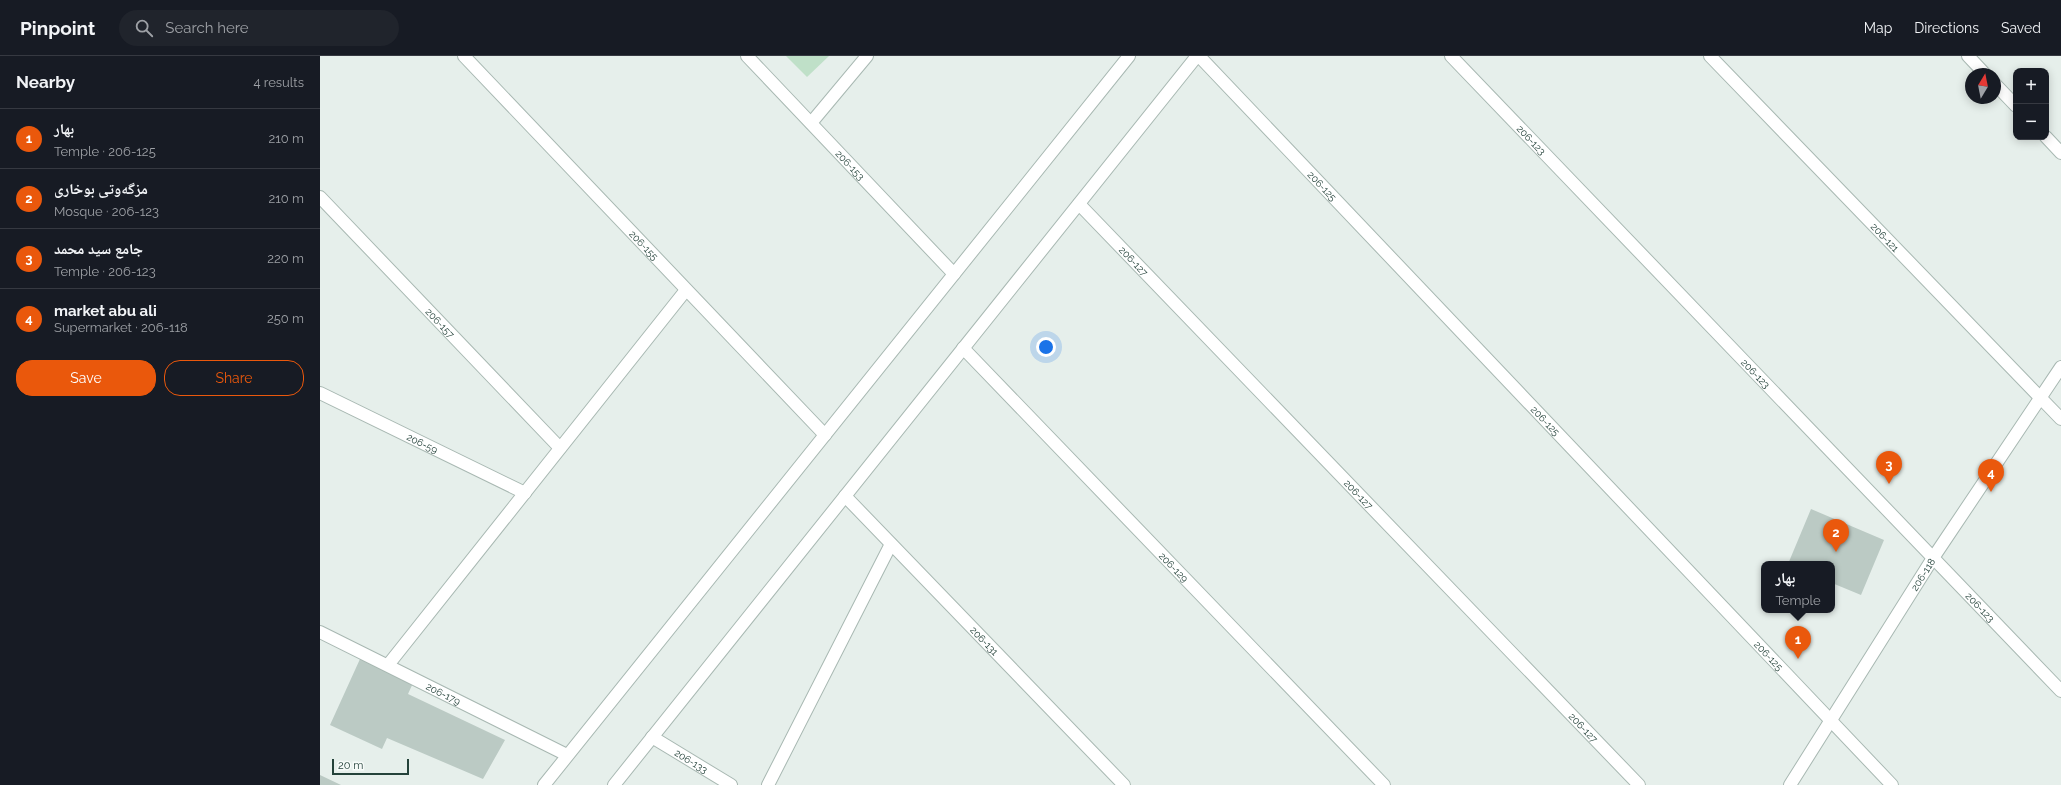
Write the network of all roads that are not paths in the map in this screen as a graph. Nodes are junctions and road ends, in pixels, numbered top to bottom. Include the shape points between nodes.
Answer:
1 (464, 56) edge
2 (747, 56) edge
3 (867, 56) edge
4 (1129, 56) edge
5 (1198, 56) edge
6 (1451, 56) edge
7 (1710, 56) edge
8 (1968, 56) edge
9 (1979, 68) edge
10 (2001, 90) edge
11 (2014, 104) edge
12 (810, 123) junction
13 (2049, 140) edge
14 (2061, 153) edge
15 (320, 197) edge
16 (1079, 204) junction
17 (954, 274) junction
18 (686, 290) junction
19 (963, 348) junction
20 (2061, 367) edge
21 (320, 393) edge
22 (2041, 398) junction
23 (2061, 419) edge
24 (824, 435) junction
25 (560, 448) junction
26 (525, 493) junction
27 (845, 496) junction
28 (891, 544) junction
29 (1933, 558) junction
30 (320, 632) edge
31 (388, 665) junction
32 (2061, 691) edge
33 (1831, 722) junction
34 (652, 737) junction
35 (567, 755) junction
36 (544, 785) edge
37 (614, 785) edge
38 (731, 785) edge
39 (768, 785) edge
40 (1124, 785) edge
41 (1384, 785) edge
42 (1640, 785) edge
43 (1790, 785) edge
44 (1892, 785) edge

1 - 18 street, 206-155
2 - 12 street, 206-153
3 - 12 street
4 - 17 street
5 - 16 street
5 - 33 street, 206-125
6 - 29 street, 206-123
7 - 22 street, 206-121
8 - 9 street
10 - 11 street
12 - 17 street, 206-153
13 - 14 street
15 - 25 street, 206-157
16 - 19 street
16 - 42 street, 206-127
17 - 24 street
18 - 24 street, 206-155
18 - 25 street
19 - 27 street
19 - 41 street, 206-129
20 - 22 street, 206-118
21 - 26 street, 206-59
22 - 23 street, 206-121
22 - 29 street, 206-118
24 - 35 street
25 - 26 street
26 - 31 street
27 - 28 street, 206-131
27 - 34 street
28 - 39 street
28 - 40 street, 206-131
29 - 32 street, 206-123
29 - 33 street, 206-118
30 - 31 street, 206-179
31 - 35 street, 206-179
33 - 43 street, 206-118
33 - 44 street, 206-125
34 - 37 street
34 - 38 street, 206-133
35 - 36 street

